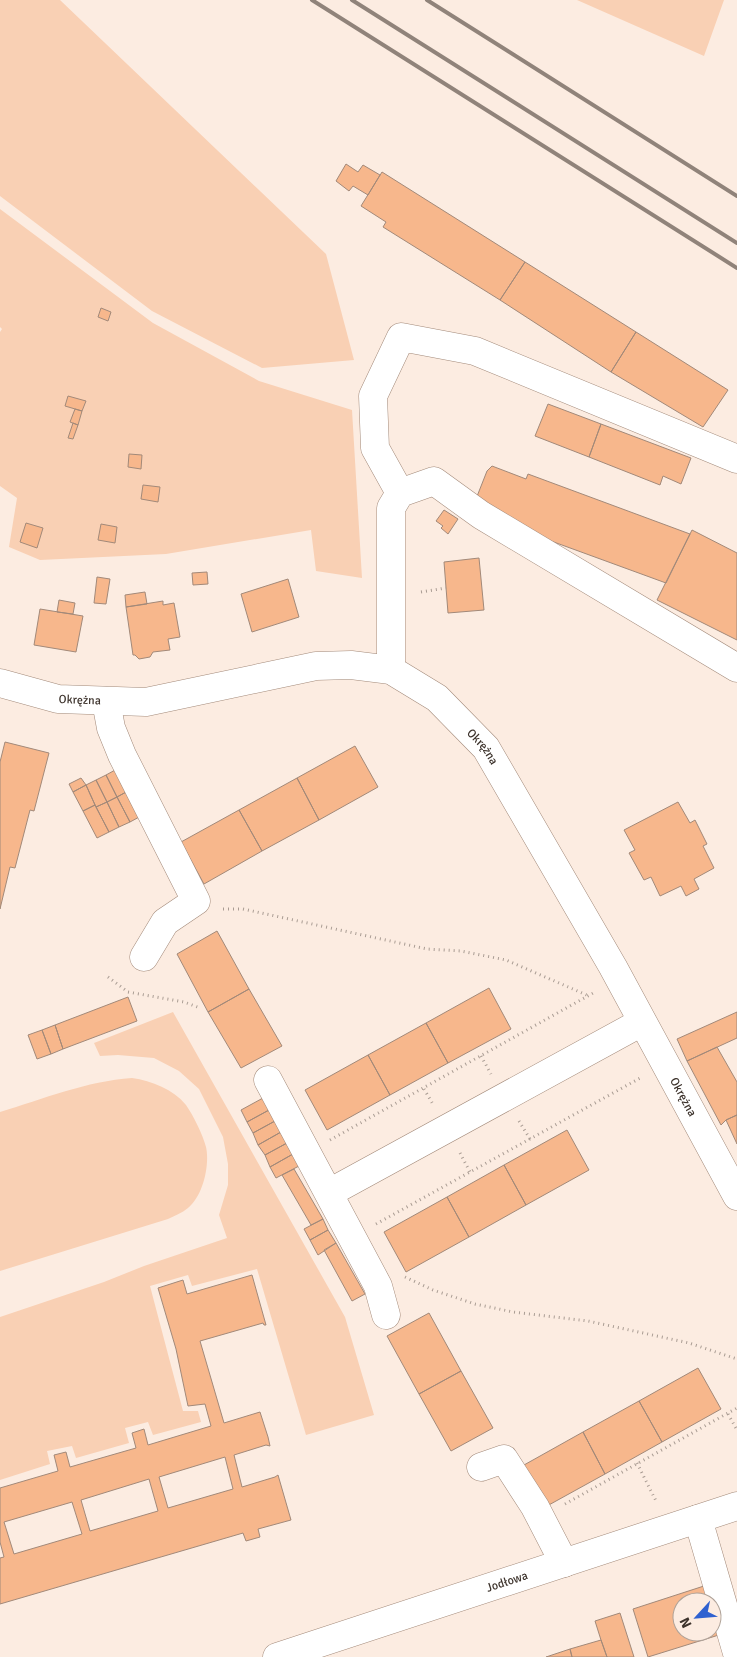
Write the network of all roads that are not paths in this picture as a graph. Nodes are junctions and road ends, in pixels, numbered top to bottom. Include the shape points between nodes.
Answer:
1 (737, 459) edge
2 (400, 493) junction
3 (737, 668) edge
4 (391, 670) junction
5 (0, 683) edge
6 (106, 701) junction
7 (144, 957) dead end
8 (642, 1022) junction
9 (268, 1080) dead end
10 (329, 1193) junction
11 (737, 1196) edge
12 (386, 1315) dead end
13 (481, 1467) dead end
14 (737, 1506) edge
15 (698, 1519) junction
16 (564, 1563) junction
17 (736, 1655) edge
18 (277, 1657) edge

1 - 2 street via 475,351 401,337 373,396 376,448
2 - 3 street via 434,481 481,516
2 - 4 street via 391,508
4 - 6 street, Okrężna via 351,665 316,666 146,702
4 - 8 street, Okrężna via 438,698 486,748
5 - 6 street, Okrężna via 58,699
6 - 7 street via 111,728 122,755 196,901 165,922
8 - 10 street
8 - 11 street, Okrężna
9 - 10 street
10 - 12 street via 364,1230
13 - 16 street via 504,1458 535,1507
14 - 15 street, Jodłowa
15 - 16 street, Jodłowa
15 - 17 street
16 - 18 street, Jodłowa

